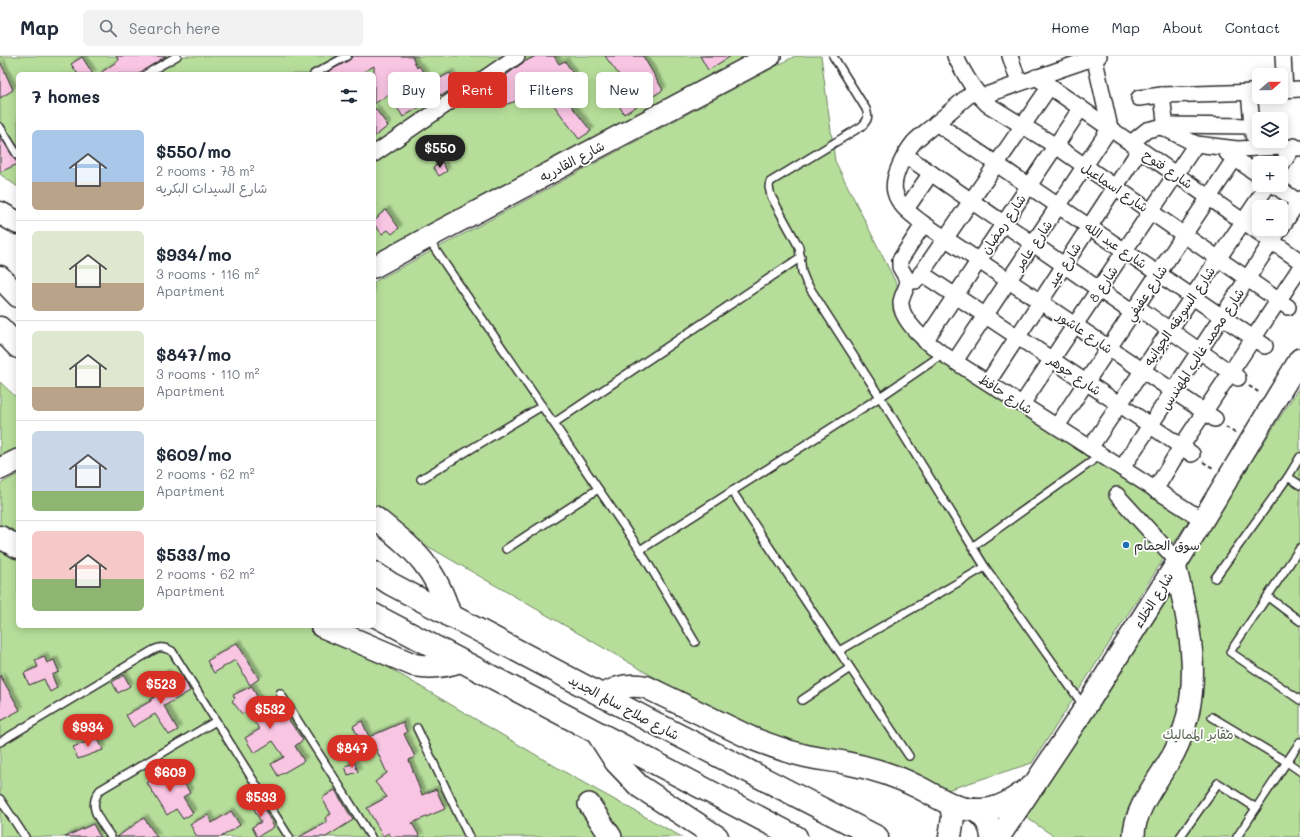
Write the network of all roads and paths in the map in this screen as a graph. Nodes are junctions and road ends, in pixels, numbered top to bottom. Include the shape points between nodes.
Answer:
1 (177, 56) edge
2 (347, 56) edge
3 (517, 56) edge
4 (770, 56) edge
5 (833, 56) edge
6 (1010, 56) edge
7 (1096, 56) edge
8 (1283, 56) edge
9 (960, 59) edge
10 (149, 72) edge
11 (318, 72) edge
12 (1036, 77) junction
13 (1019, 83) junction
14 (1050, 86) junction
15 (1289, 90) edge
16 (1252, 92) edge
17 (977, 93) junction
18 (1162, 95) junction
19 (1140, 98) dead end
20 (1081, 108) junction
21 (936, 123) junction
22 (1022, 126) junction
23 (1252, 126) edge
24 (0, 127) edge
25 (1166, 127) junction
26 (1110, 128) junction
27 (1196, 144) junction
28 (1056, 146) junction
29 (1135, 146) junction
30 (1218, 147) junction
31 (1252, 147) edge
32 (1297, 147) edge
33 (16, 150) edge
34 (376, 153) edge
35 (905, 155) junction
36 (1235, 158) junction
37 (1288, 158) edge
38 (995, 165) junction
39 (1085, 166) junction
40 (1252, 170) edge
41 (931, 173) junction
42 (1176, 174) junction
43 (1028, 187) junction
44 (1115, 187) junction
45 (1263, 192) edge
46 (1285, 192) edge
47 (1209, 197) junction
48 (971, 200) junction
49 (1299, 201) edge
50 (1058, 206) junction
51 (906, 209) junction
52 (1151, 212) junction
53 (0, 213) edge
54 (1288, 218) edge
55 (1244, 221) junction
56 (16, 222) edge
57 (921, 222) junction
58 (1004, 223) junction
59 (1252, 224) edge
60 (1089, 227) junction
61 (1185, 234) junction
62 (1276, 236) edge
63 (1280, 236) edge
64 (427, 238) junction
65 (946, 238) junction
66 (1034, 244) junction
67 (1125, 251) junction
68 (801, 257) junction
69 (1219, 258) junction
70 (979, 260) junction
71 (1300, 261) edge
72 (1064, 265) junction
73 (376, 267) edge
74 (1300, 268) edge
75 (922, 273) junction
76 (1159, 274) junction
77 (0, 278) edge
78 (1248, 279) junction
79 (1009, 281) junction
80 (1099, 289) junction
81 (16, 294) edge
82 (956, 296) junction
83 (1193, 296) junction
84 (901, 301) junction
85 (1040, 302) junction
86 (1283, 303) junction
87 (1135, 310) junction
88 (986, 316) junction
89 (1223, 317) junction
90 (1075, 325) junction
91 (0, 328) edge
92 (1170, 330) junction
93 (1017, 336) junction
94 (925, 341) junction
95 (1259, 342) junction
96 (16, 345) edge
97 (1109, 348) junction
98 (1200, 351) junction
99 (949, 358) junction
100 (1300, 359) edge
101 (1052, 360) junction
102 (1142, 371) junction
103 (1234, 375) junction
104 (988, 382) junction
105 (1087, 382) junction
106 (1173, 392) junction
107 (880, 397) junction
108 (1273, 403) junction
109 (1022, 404) junction
110 (1119, 404) junction
111 (542, 406) junction
112 (1209, 416) junction
113 (554, 424) junction
114 (1057, 426) junction
115 (1151, 426) junction
116 (1249, 443) junction
117 (1096, 451) junction
118 (1187, 451) junction
119 (1300, 458) edge
120 (16, 461) edge
121 (1122, 468) junction
122 (0, 469) edge
123 (1288, 477) junction
124 (1228, 478) junction
125 (421, 479) dead end
126 (1300, 485) edge
127 (598, 489) junction
128 (1155, 490) junction
129 (732, 491) junction
130 (1117, 495) dead end
131 (376, 519) edge
132 (1203, 520) junction
133 (0, 537) edge
134 (16, 546) edge
135 (972, 547) junction
136 (1300, 548) edge
137 (506, 549) dead end
138 (640, 550) junction
139 (1176, 563) junction
140 (985, 567) junction
141 (382, 578) edge
142 (1215, 578) dead end
143 (1268, 597) junction
144 (376, 616) edge
145 (450, 616) junction
146 (1300, 621) edge
147 (327, 628) edge
148 (694, 642) dead end
149 (839, 651) junction
150 (460, 661) junction
151 (850, 668) junction
152 (280, 693) dead end
153 (603, 696) junction
154 (802, 700) dead end
155 (1300, 700) edge
156 (1085, 708) junction
157 (1212, 717) dead end
158 (216, 721) junction
159 (417, 728) dead end
160 (597, 733) junction
161 (0, 742) edge
162 (1300, 742) edge
163 (909, 756) dead end
164 (1287, 762) junction
165 (1300, 771) edge
166 (1034, 785) junction
167 (0, 799) edge
168 (589, 804) dead end
169 (951, 805) junction
170 (1256, 808) junction
171 (975, 810) junction
172 (285, 836) edge
173 (25, 837) edge
174 (111, 837) edge
175 (370, 837) edge
176 (470, 837) edge
177 (611, 837) edge
178 (717, 837) edge
179 (796, 837) edge
180 (877, 837) edge
181 (950, 837) edge
182 (992, 837) edge
183 (999, 837) edge
184 (1134, 837) edge
185 (1180, 837) edge
186 (1237, 837) edge

1 - 10 lane
2 - 11 lane
3 - 34 street
4 - 64 street, شارع القادريه
5 - 68 lane via 868,115 862,126 770,182 771,196 799,247
6 - 13 street
7 - 12 street
7 - 26 street
8 - 15 street
9 - 17 street, شارع اسماعيل
12 - 13 street
12 - 14 street, شارع فتوح
13 - 17 street
14 - 20 street, شارع فتوح
14 - 22 street
16 - 18 street
17 - 21 street, شارع عاشور
17 - 22 street, شارع اسماعيل via 987,104
18 - 19 street
18 - 25 street
20 - 26 street, شارع فتوح
20 - 28 street, شارع رمضان
21 - 35 street, شارع عاشور
21 - 38 street, شارع عبد الله
22 - 28 street, شارع اسماعيل
22 - 38 street
23 - 25 street, شارع عيد
24 - 33 lane
25 - 27 street
25 - 29 street, شارع عيد via 1147,130
26 - 29 street, شارع فتوح
26 - 39 street, شارع عامر
27 - 30 street
27 - 42 street, شارع 8
28 - 39 street, شارع اسماعيل
28 - 43 street, شارع رمضان
29 - 42 street, شارع فتوح
29 - 44 street, شارع عيد
30 - 31 street
30 - 36 street
32 - 37 street
35 - 41 street
35 - 51 street, شارع عاشور via 894,186 895,194
36 - 40 street
36 - 47 street, شارع عفيفي
38 - 43 street, شارع عبد الله
38 - 48 street
39 - 44 street, شارع اسماعيل
39 - 50 street, شارع عامر
41 - 48 street
41 - 51 street
42 - 47 street, شارع فتوح
42 - 52 street, شارع 8
43 - 50 street, شارع عبد الله
43 - 58 street, شارع رمضان
44 - 52 street, شارع اسماعيل
44 - 60 street, شارع عيد
45 - 55 street, شارع السويقه الجوانيه
46 - 49 street
47 - 55 street, شارع فتوح
47 - 61 street, شارع عفيفي
48 - 58 street
48 - 65 street
49 - 54 street, شارع محمد غالب المهندس
50 - 60 street, شارع عبد الله
50 - 66 street, شارع عامر
51 - 57 street, شارع عاشور
52 - 61 street, شارع اسماعيل
52 - 67 street, شارع 8
53 - 56 highway
55 - 59 street, شارع فتوح
55 - 69 street, شارع السويقه الجوانيه
57 - 65 street, شارع عاشور
57 - 84 street via 921,228 900,260 900,267 908,281
58 - 66 street
58 - 70 street, شارع رمضان
60 - 67 street, شارع عبد الله
60 - 72 street, شارع عيد
61 - 69 street, شارع اسماعيل
61 - 76 street, شارع عفيفي
62 - 78 street, شارع محمد غالب المهندس
63 - 71 street, شارع فتوح
64 - 73 street, شارع القادريه
64 - 111 lane
65 - 70 street, شارع عاشور
65 - 75 street
66 - 72 street
66 - 79 street, شارع عامر
67 - 76 street, شارع عبد الله
67 - 80 street, شارع 8
68 - 107 lane via 806,282
68 - 113 lane
69 - 78 street, شارع اسماعيل
69 - 83 street, شارع السويقه الجوانيه
70 - 79 street, شارع عاشور
70 - 82 street, شارع رمضان
72 - 80 street
72 - 85 street, شارع عيد
74 - 86 street
75 - 82 street, شارع جوهر
75 - 84 street
76 - 83 street, شارع عبد الله
76 - 87 street, شارع عفيفي
77 - 81 highway
78 - 86 street, شارع اسماعيل
78 - 89 street, شارع محمد غالب المهندس
79 - 85 street, شارع عاشور
79 - 88 street, شارع عامر
80 - 87 street
80 - 90 street, شارع 8
82 - 88 street, شارع جوهر
82 - 94 street, شارع رمضان
83 - 89 street, شارع عبد الله
83 - 92 street, شارع السويقه الجوانيه
84 - 94 street, شارع حافظ via 908,319
85 - 90 street, شارع عاشور
85 - 93 street, شارع عيد
86 - 95 street
87 - 92 street
87 - 97 street, شارع عفيفي
88 - 93 street, شارع جوهر
88 - 99 street, شارع عامر
89 - 95 street, شارع عبد الله
89 - 98 street, شارع محمد غالب المهندس
90 - 97 street, شارع عاشور
90 - 101 street, شارع 8
91 - 96 highway
92 - 98 street
92 - 102 street, شارع السويقه الجوانيه
93 - 101 street, شارع جوهر
93 - 104 street, شارع عيد
94 - 99 street, شارع حافظ
95 - 103 street
97 - 102 street, شارع عاشور
97 - 105 street, شارع عفيفي
98 - 103 street
98 - 106 street, شارع محمد غالب المهندس
99 - 104 street, شارع حافظ
99 - 107 lane
100 - 108 street, شارع الخلاء
101 - 105 street, شارع جوهر
101 - 109 street, شارع 8
102 - 106 street, شارع عاشور
102 - 110 street, شارع السويقه الجوانيه
103 - 108 path
103 - 112 street
104 - 109 street, شارع حافظ
105 - 110 street, شارع جوهر
105 - 114 street, شارع عفيفي
106 - 112 street, شارع عاشور
106 - 115 street, شارع محمد غالب المهندس
107 - 129 lane
107 - 135 lane
108 - 116 street, شارع الخلاء
109 - 114 street, شارع حافظ
110 - 115 street, شارع جوهر
110 - 117 street, شارع السويقه الجوانيه
111 - 113 lane
111 - 125 lane
112 - 116 path
112 - 118 street
113 - 127 lane
114 - 117 street, شارع حافظ
115 - 118 street, شارع جوهر
115 - 121 street, شارع محمد غالب المهندس
116 - 124 street, شارع الخلاء
117 - 121 street, شارع حافظ
117 - 135 lane
118 - 124 path
118 - 128 street
119 - 123 lane
120 - 122 street
121 - 128 street, شارع حافظ
123 - 126 lane
123 - 142 lane
124 - 132 street, شارع الخلاء
127 - 137 lane
127 - 138 lane
128 - 132 street, شارع حافظ
129 - 138 lane
129 - 149 lane
130 - 139 street
131 - 145 highway via 414,550 423,561 439,586
132 - 139 street, شارع الخلاء
133 - 134 highway
135 - 140 lane
136 - 143 lane
138 - 148 lane
139 - 156 street, شارع الخلاء
139 - 184 street via 1193,654 1191,702 1174,753 1137,817
140 - 149 lane
140 - 156 lane
141 - 145 highway, شارع صلاح سالم الجديد
143 - 146 lane
143 - 155 lane via 1230,652
144 - 150 highway
145 - 153 highway, شارع صلاح سالم الجديد
147 - 150 highway via 414,665 438,667
149 - 151 lane
150 - 160 highway
151 - 154 lane
151 - 163 lane
152 - 175 lane
153 - 169 highway via 623,686 646,687 769,745 807,757 847,763 884,773 918,787
153 - 180 highway, شارع صلاح سالم الجديد
156 - 166 street, شارع الخلاء
157 - 164 lane
158 - 161 lane via 172,651 165,647 157,647
158 - 172 lane
158 - 174 lane via 100,790 94,797 93,806
159 - 176 lane
160 - 178 highway via 616,762 639,786
160 - 179 highway
162 - 164 lane
164 - 165 lane
164 - 170 lane
166 - 171 highway via 1018,797 994,809
166 - 183 street, شارع الخلاء
167 - 173 lane
168 - 177 street
169 - 171 highway via 964,810
169 - 181 highway via 953,817
170 - 185 lane via 1218,783
170 - 186 lane
171 - 182 highway via 988,822

